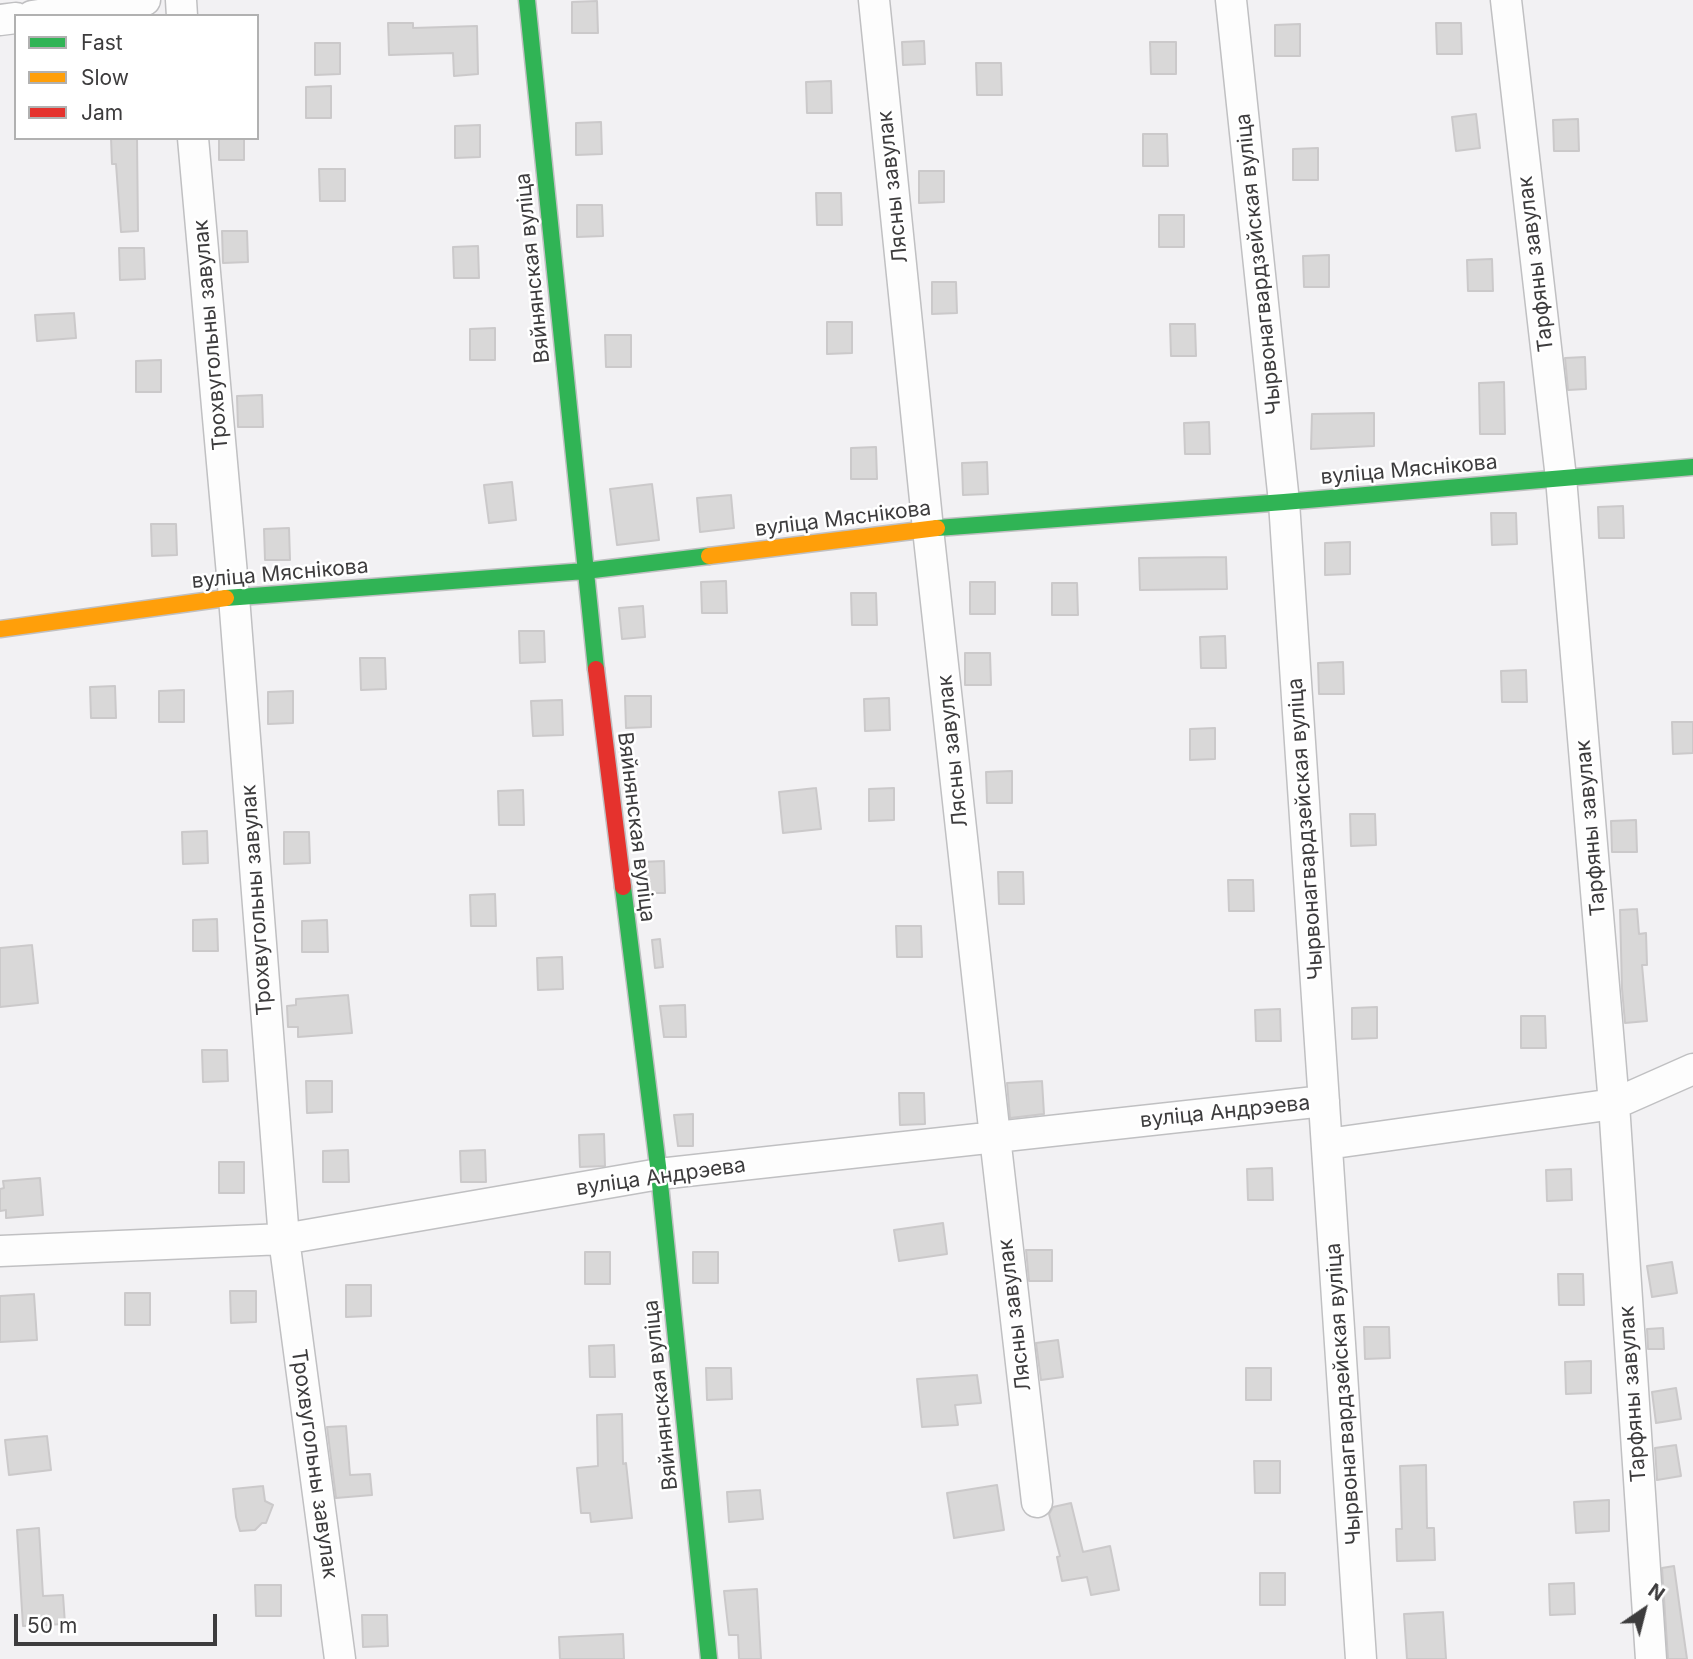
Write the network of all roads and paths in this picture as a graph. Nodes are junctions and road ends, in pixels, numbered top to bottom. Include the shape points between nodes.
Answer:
1 (145, 0) edge
2 (527, 0) edge
3 (874, 0) edge
4 (1231, 0) edge
5 (1506, 0) edge
6 (46, 14) edge
7 (193, 140) edge
8 (1693, 467) edge
9 (1560, 478) junction
10 (1284, 502) junction
11 (929, 529) junction
12 (585, 571) junction
13 (234, 597) junction
14 (0, 629) edge
15 (1693, 1069) edge
16 (1324, 1101) junction
17 (1614, 1104) junction
18 (995, 1137) junction
19 (1327, 1144) junction
20 (659, 1174) junction
21 (284, 1239) junction
22 (0, 1251) edge
23 (1037, 1502) dead end
24 (340, 1659) edge
25 (709, 1659) edge
26 (1362, 1659) edge
27 (1651, 1659) edge

1 - 6 street
2 - 12 street, Вяйнянская вуліца
3 - 11 street, Лясны завулак
4 - 10 street, Чырвонагвардзейская вуліца
5 - 9 street, Тарфяны завулак
7 - 13 street, Трохвугольны завулак
8 - 9 street, вуліца Мяснікова
9 - 10 street, вуліца Мяснікова
9 - 17 street, Тарфяны завулак
10 - 11 street, вуліца Мяснікова
10 - 16 street, Чырвонагвардзейская вуліца
11 - 12 street, вуліца Мяснікова
11 - 18 street, Лясны завулак
12 - 13 street, вуліца Мяснікова
12 - 20 street, Вяйнянская вуліца
13 - 14 street, вуліца Мяснікова
13 - 21 street, Трохвугольны завулак
15 - 17 street
16 - 18 street, вуліца Андрэева
16 - 19 street, Чырвонагвардзейская вуліца
17 - 19 street
17 - 27 street, Тарфяны завулак
18 - 20 street, вуліца Андрэева
18 - 23 street, Лясны завулак
19 - 26 street, Чырвонагвардзейская вуліца
20 - 21 street, вуліца Андрэева
20 - 25 street, Вяйнянская вуліца
21 - 22 street, вуліца Андрэева
21 - 24 street, Трохвугольны завулак

